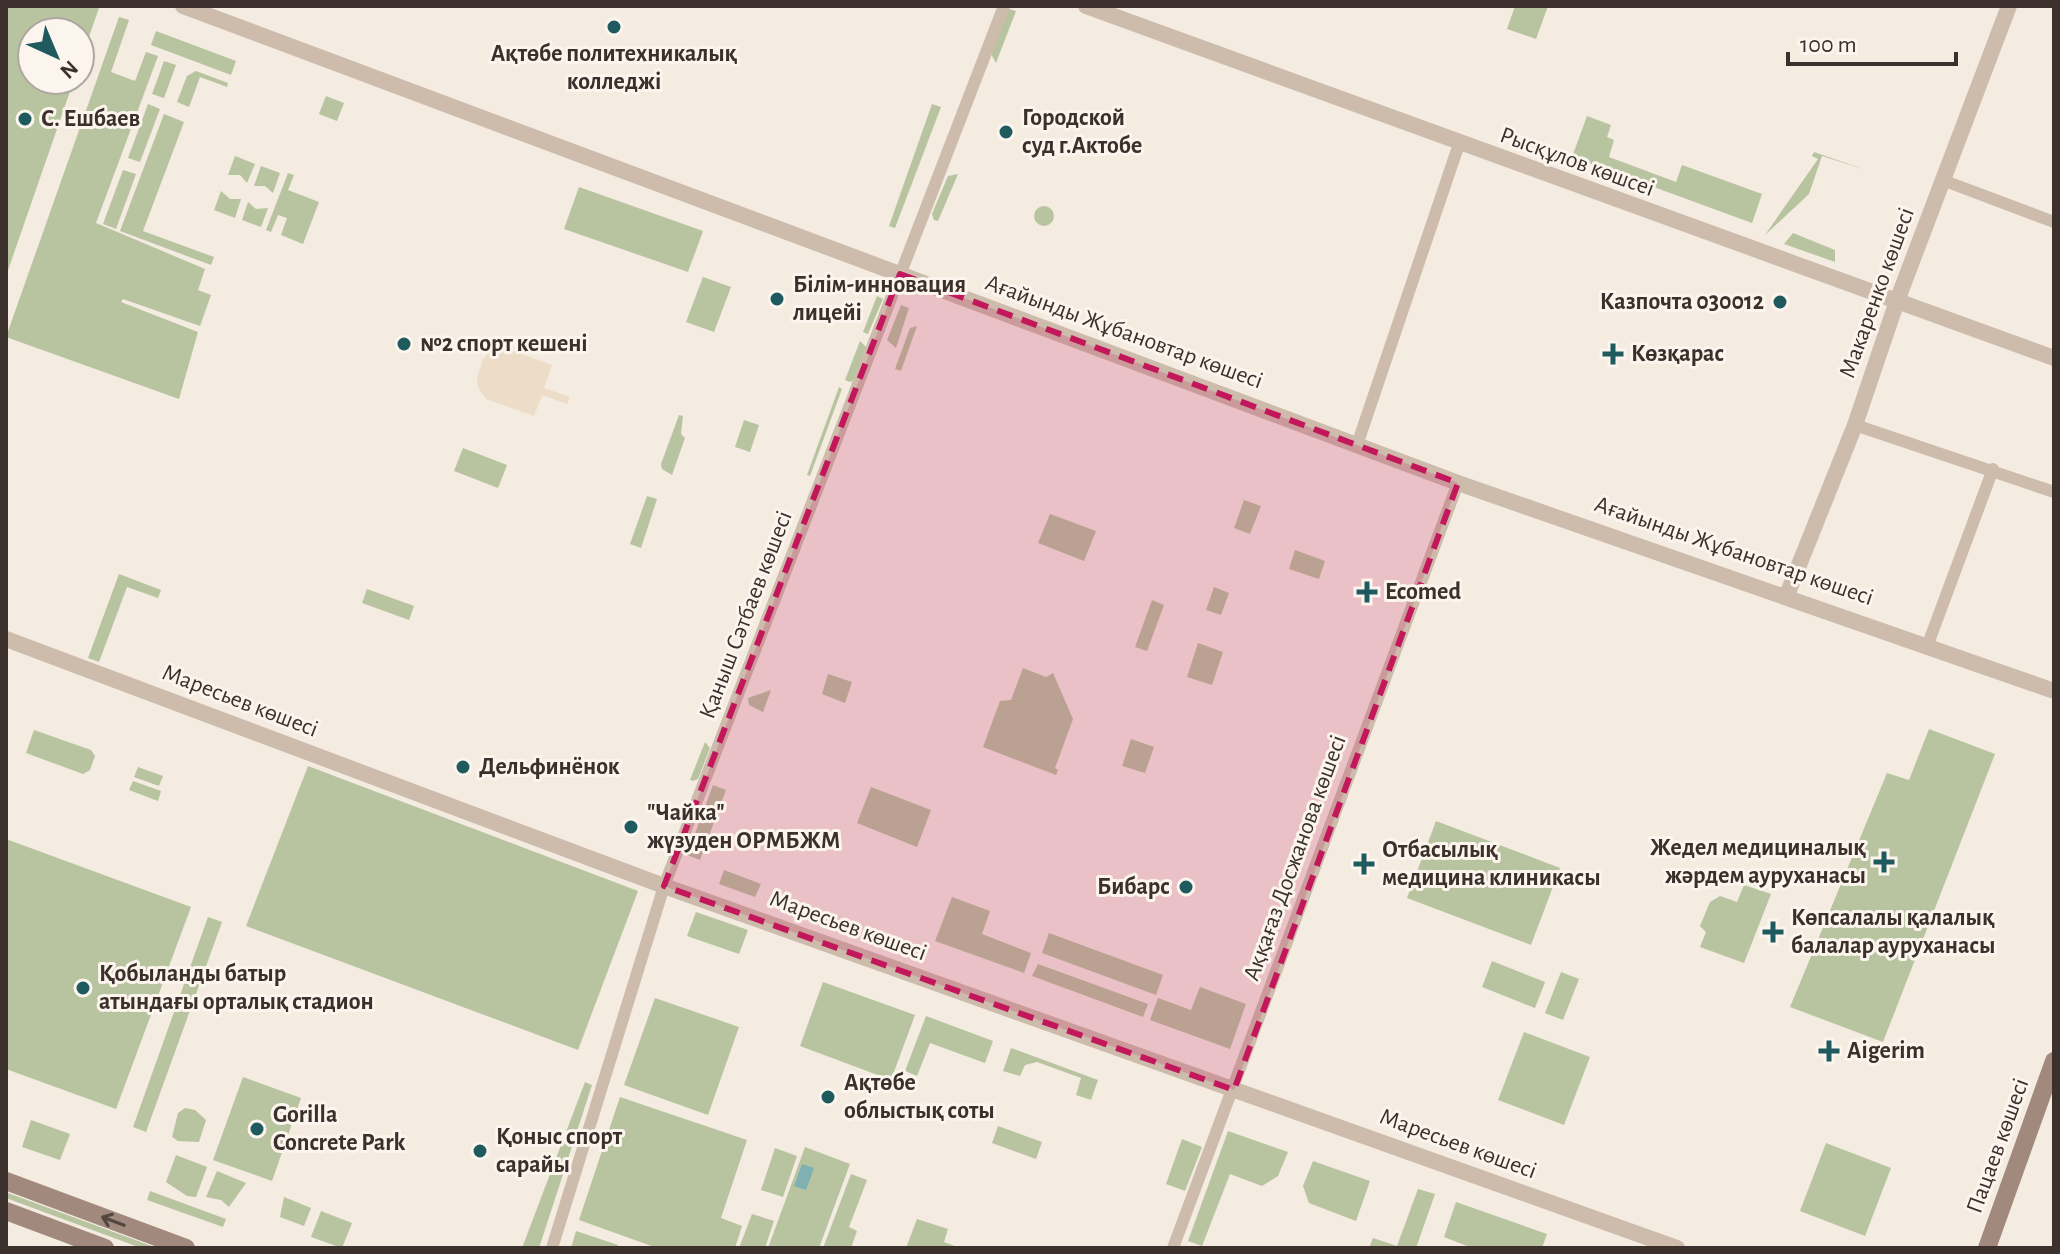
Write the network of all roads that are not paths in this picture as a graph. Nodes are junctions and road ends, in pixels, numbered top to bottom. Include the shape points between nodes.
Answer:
1 (183, 6) edge
2 (1004, 6) edge
3 (1086, 6) edge
4 (2009, 6) edge
5 (1459, 144) junction
6 (1945, 181) junction
7 (2054, 222) edge
8 (900, 274) junction
9 (1897, 301) junction
10 (2054, 358) edge
11 (1855, 425) junction
12 (1357, 445) junction
13 (1993, 469) junction
14 (1458, 483) junction
15 (2054, 492) edge
16 (1787, 595) junction
17 (6, 639) edge
18 (1928, 644) junction
19 (2053, 686) edge
20 (664, 886) junction
21 (2054, 1061) edge
22 (1234, 1090) junction
23 (6, 1181) edge
24 (6, 1211) edge
25 (105, 1248) edge
26 (186, 1248) edge
27 (552, 1248) edge
28 (1173, 1248) edge
29 (1677, 1248) edge
30 (1987, 1248) edge

1 - 8 street, Ағайынды Жұбановтар көшесі
2 - 8 street, Қаныш Сәтбаев көшесі
3 - 5 street, Рысқұлов көшсеі
4 - 6 street, Макаренко көшесі
5 - 9 street, Рысқұлов көшсеі
5 - 12 street
6 - 7 street
6 - 9 street, Макаренко көшесі
8 - 12 street, Ағайынды Жұбановтар көшесі
8 - 20 street, Қаныш Сәтбаев көшесі
9 - 10 street, Рысқұлов көшсеі
9 - 11 street, Макаренко көшесі
11 - 13 street
11 - 16 street, Макаренко көшесі
12 - 14 street, Ағайынды Жұбановтар көшесі
13 - 15 street
13 - 18 street
14 - 16 street, Ағайынды Жұбановтар көшесі
14 - 22 street, Аққағаз Досжанова көшесі
16 - 18 street, Ағайынды Жұбановтар көшесі
17 - 20 street, Маресьев көшесі
18 - 19 street, Ағайынды Жұбановтар көшесі
20 - 22 street, Маресьев көшесі
20 - 27 street, Қаныш Сәтбаев көшесі
21 - 30 main road, Пацаев көшесі
22 - 28 street, Аққағаз Досжанова көшесі
22 - 29 street, Маресьев көшесі
26 -> 23 main road
24 - 25 main road

